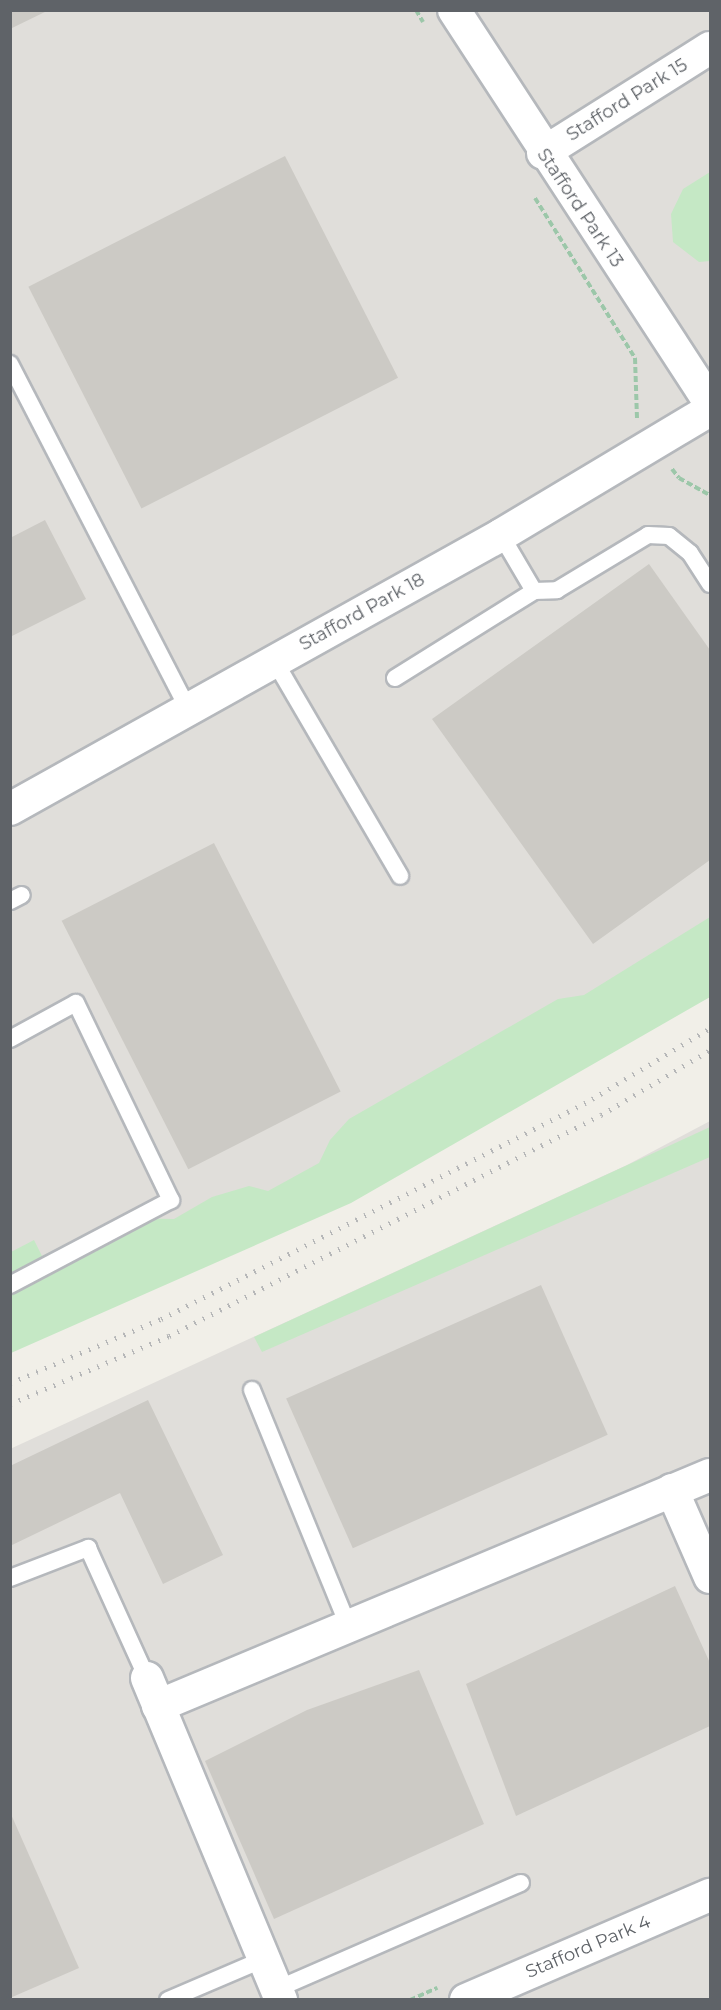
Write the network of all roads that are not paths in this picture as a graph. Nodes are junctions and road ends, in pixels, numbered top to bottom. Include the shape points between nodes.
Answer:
1 (454, 10) edge
2 (711, 48) edge
3 (543, 153) junction
4 (10, 364) edge
5 (711, 403) edge
6 (711, 410) edge
7 (501, 535) junction
8 (711, 584) edge
9 (534, 591) junction
10 (274, 660) junction
11 (395, 678) dead end
12 (189, 711) junction
13 (12, 804) edge
14 (400, 876) dead end
15 (10, 1039) edge
16 (10, 1285) edge
17 (252, 1390) dead end
18 (711, 1475) edge
19 (672, 1490) junction
20 (711, 1577) edge
21 (10, 1578) edge
22 (347, 1623) junction
23 (152, 1692) junction
24 (521, 1883) dead end
25 (711, 1895) edge
26 (264, 1959) junction
27 (279, 1994) edge
28 (168, 2000) edge
29 (466, 2000) edge

1 - 3 street, Stafford Park 13
2 - 3 street, Stafford Park 15
3 - 5 street, Stafford Park 13
4 - 12 lane
6 - 7 street, Stafford Park 18
7 - 9 lane
7 - 10 street, Stafford Park 18
8 - 9 lane via 690,553 669,536 648,535 557,590
9 - 11 lane
10 - 12 street, Stafford Park 18
10 - 14 lane
12 - 13 street, Stafford Park 18
15 - 16 lane via 76,1003 171,1200
17 - 22 lane
18 - 19 street
19 - 20 street
19 - 22 street
21 - 23 lane via 88,1548
22 - 23 street
23 - 26 street
24 - 27 lane
25 - 29 street, Stafford Park 4
26 - 27 street
26 - 28 lane

